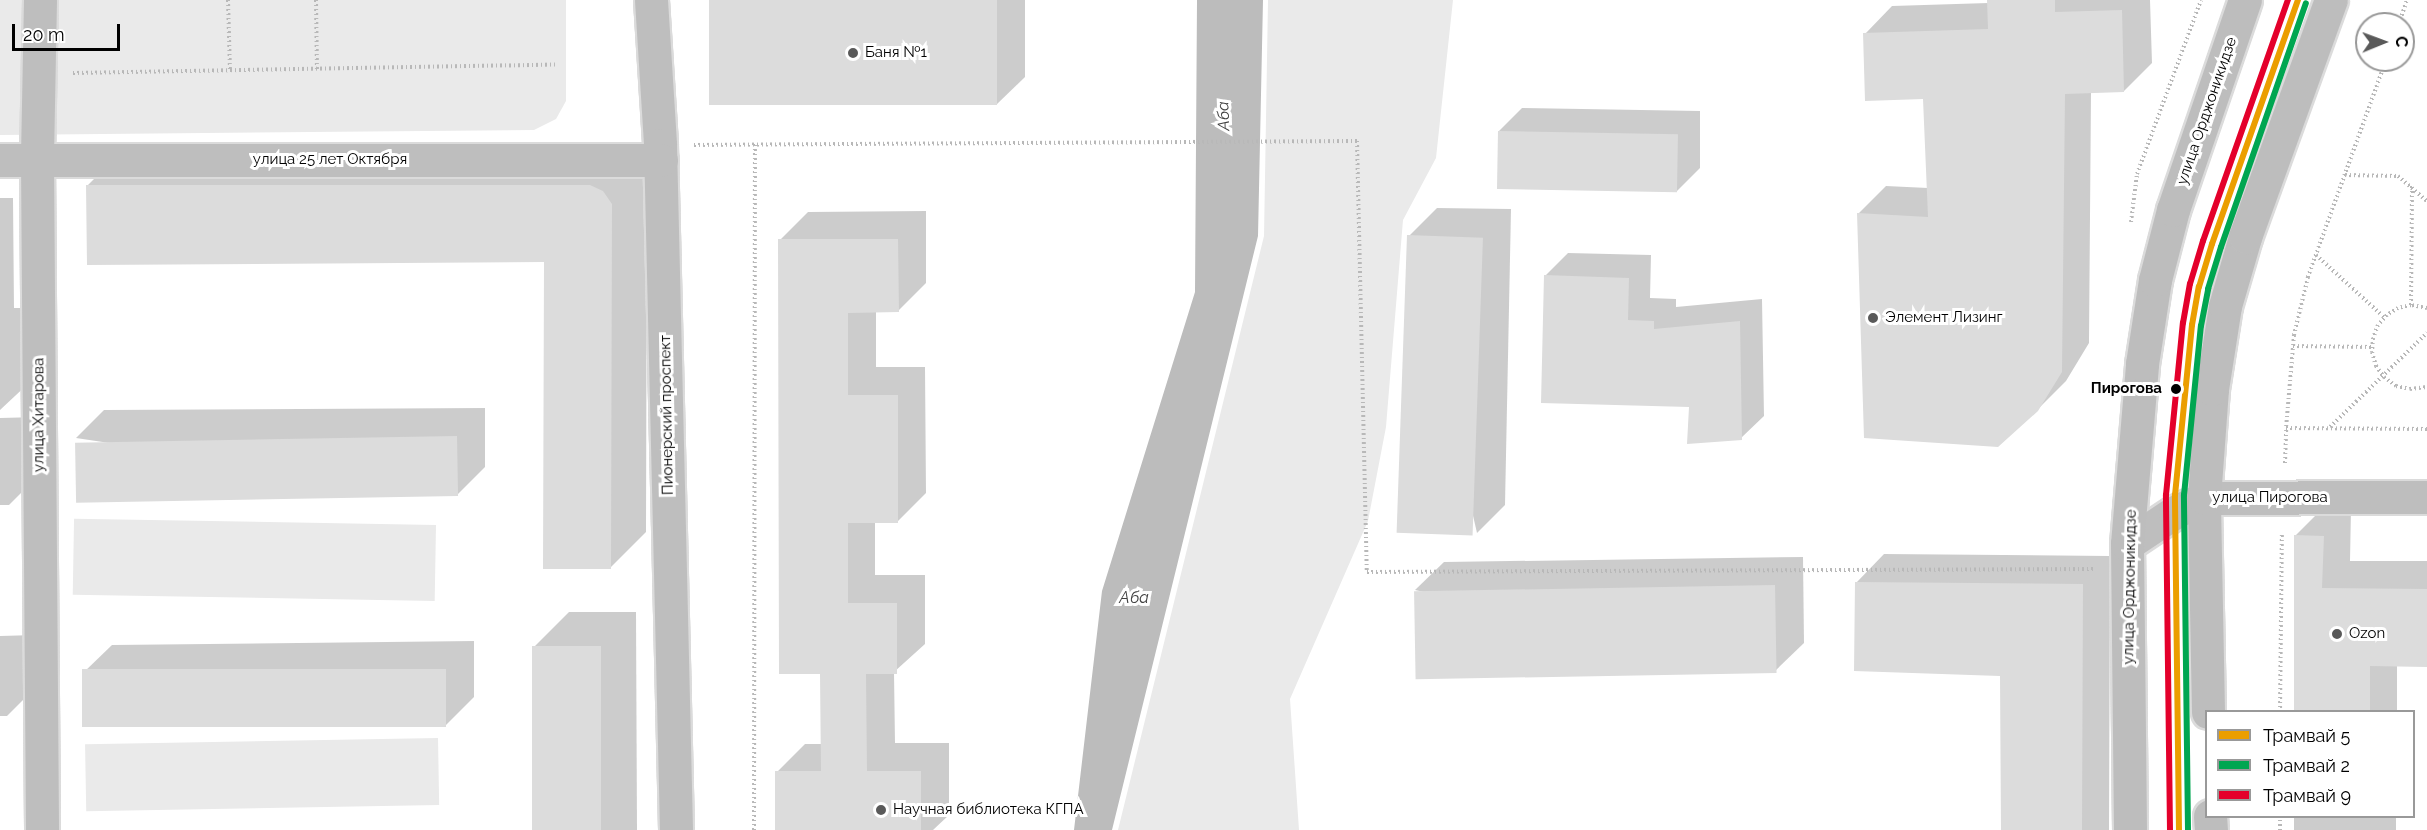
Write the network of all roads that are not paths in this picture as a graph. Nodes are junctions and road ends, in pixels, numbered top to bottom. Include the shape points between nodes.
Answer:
1 (40, 0) edge
2 (651, 0) edge
3 (2245, 0) edge
4 (2331, 0) edge
5 (661, 152) junction
6 (0, 160) edge
7 (38, 160) junction
8 (2427, 497) edge
9 (2204, 498) junction
10 (2128, 556) junction
11 (2208, 710) edge
12 (42, 830) edge
13 (676, 830) edge
14 (2130, 830) edge

1 - 7 street, улица Хитарова
2 - 5 street, Пионерский проспект
3 - 10 main road, улица Орджоникидзе via 2173,210 2155,280 2142,364
4 - 9 main road via 2245,237 2225,306 2212,389
5 - 7 street, улица 25 лет Октября
5 - 13 street, Пионерский проспект
6 - 7 street, улица 25 лет Октября
7 - 12 street, улица Хитарова
8 - 9 street, улица Пирогова
9 - 10 street, улица Пирогова via 2175,512
9 - 11 main road
10 - 14 main road, улица Орджоникидзе

